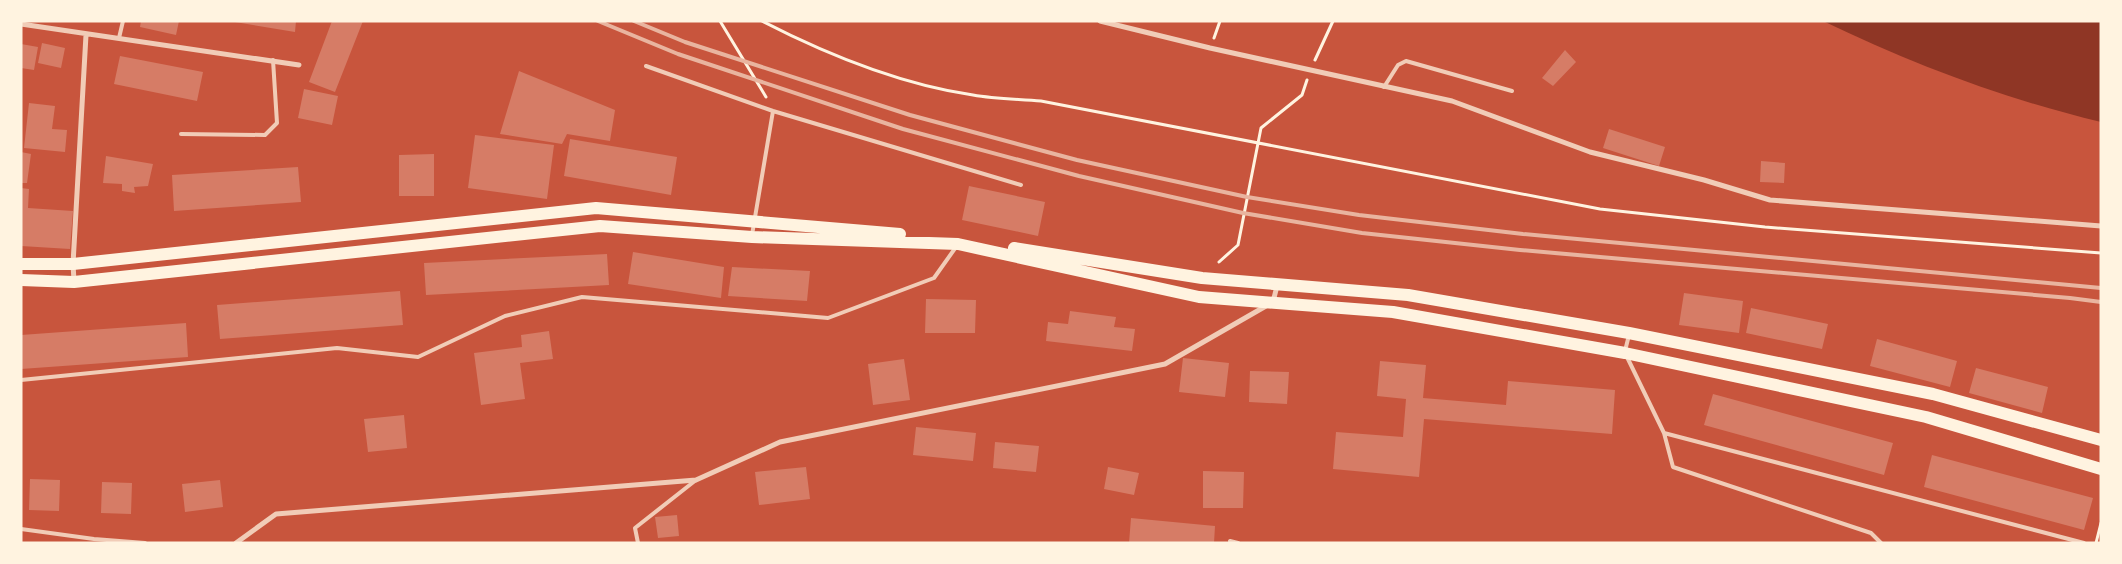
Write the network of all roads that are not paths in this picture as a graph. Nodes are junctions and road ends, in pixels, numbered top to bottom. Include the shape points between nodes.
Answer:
1 (123, 21) edge
2 (1100, 21) edge
3 (21, 24) edge
4 (86, 35) junction
5 (119, 38) junction
6 (273, 60) junction
7 (299, 65) dead end
8 (646, 66) dead end
9 (1384, 87) junction
10 (1512, 91) dead end
11 (773, 111) junction
12 (181, 134) dead end
13 (1021, 185) dead end
14 (754, 220) junction
15 (2101, 226) edge
16 (752, 237) junction
17 (960, 242) junction
18 (21, 264) edge
19 (73, 264) junction
20 (21, 280) edge
21 (74, 282) junction
22 (1277, 283) junction
23 (1273, 302) junction
24 (1629, 333) junction
25 (1625, 353) junction
26 (21, 380) edge
27 (1664, 433) junction
28 (2101, 440) edge
29 (2101, 469) edge
30 (696, 480) junction
31 (21, 529) edge
32 (1230, 541) dead end
33 (145, 543) edge
34 (236, 543) edge
35 (638, 543) edge
36 (1238, 543) edge
37 (1881, 543) edge
38 (2084, 543) edge

1 - 5 lane
2 - 9 street
3 - 4 street
4 - 5 street
4 - 19 street
5 - 6 street
6 - 7 street
6 - 12 lane via 277,122 265,135
8 - 11 lane
9 - 10 lane via 1398,65 1406,61
9 - 15 street via 1452,102 1590,152 1770,200
11 - 13 lane
11 - 14 lane
14 - 16 lane
14 - 17 main road
14 - 19 main road via 596,208
16 - 17 main road
16 - 21 main road via 600,226
17 - 22 main road via 1202,278
17 - 23 main road via 1199,297
17 - 26 lane via 934,278 828,318 582,297 505,316 418,357 337,348
18 - 19 main road
19 - 21 street
20 - 21 main road
22 - 23 street
22 - 24 main road via 1408,295
23 - 25 main road via 1393,312
23 - 30 street via 1165,364 780,442
24 - 25 lane
24 - 28 main road via 1933,394
25 - 27 lane
25 - 29 main road via 1926,417
27 - 37 lane via 1673,467 1871,533
27 - 38 lane
30 - 34 street via 276,514
30 - 35 lane via 635,528
31 - 33 lane
32 - 36 lane

